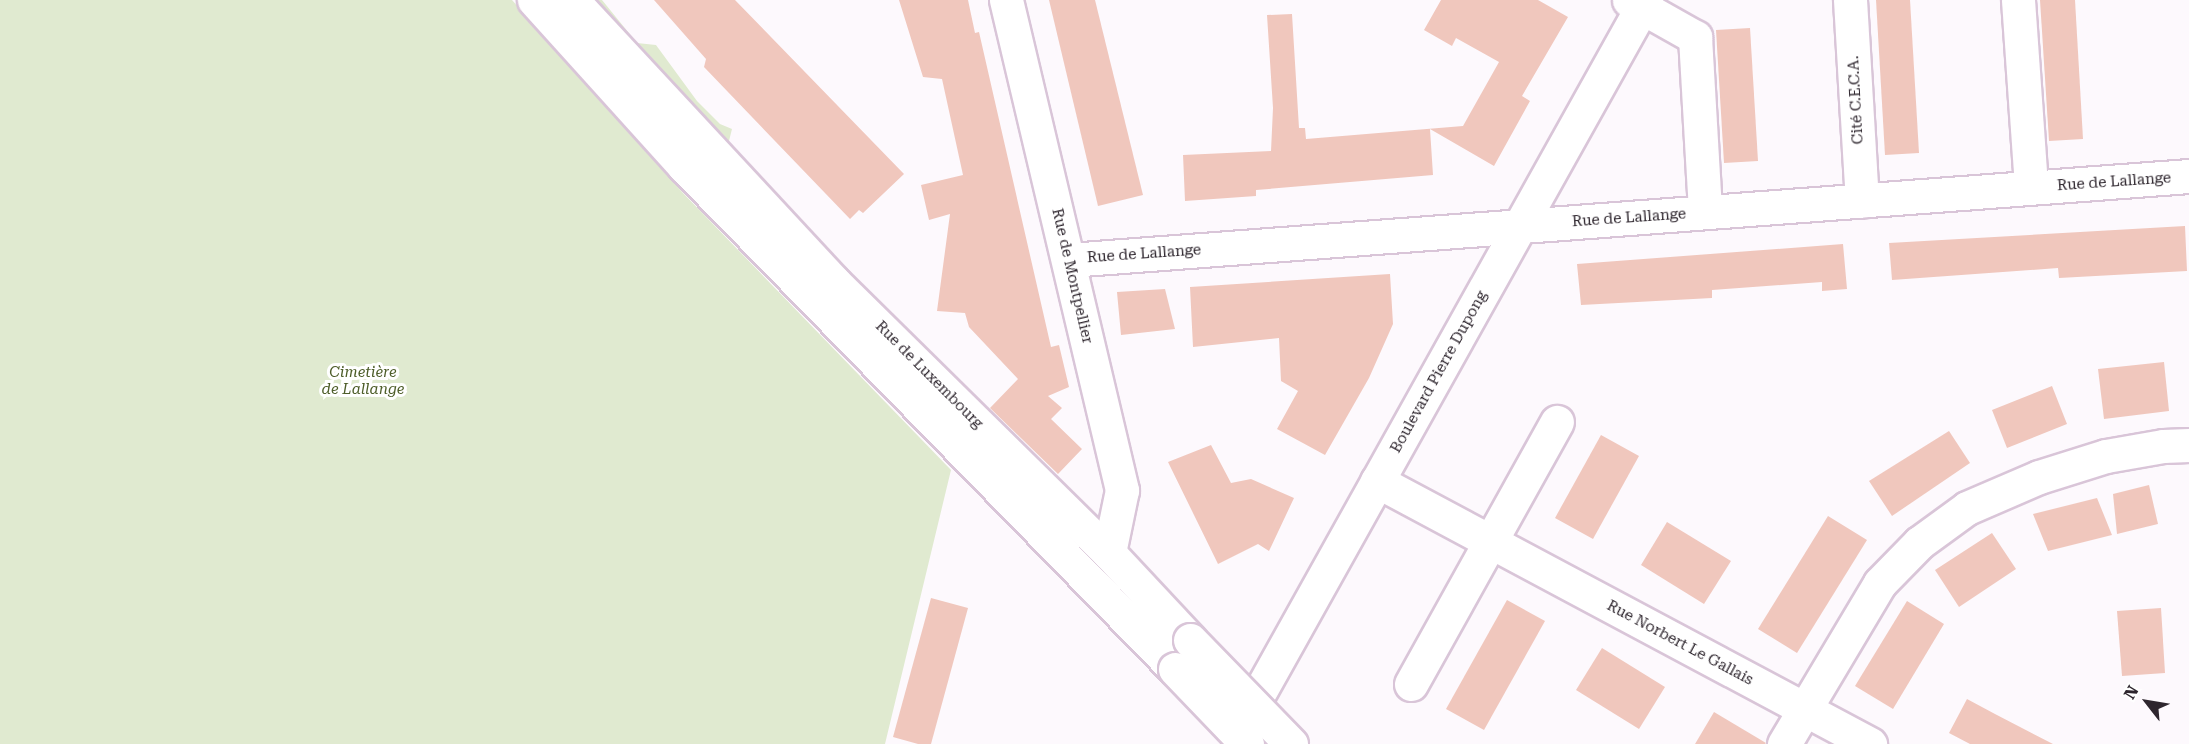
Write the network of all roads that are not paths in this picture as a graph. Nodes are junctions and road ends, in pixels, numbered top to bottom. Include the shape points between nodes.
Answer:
1 (534, 0) edge
2 (572, 0) edge
3 (1006, 0) edge
4 (1850, 0) edge
5 (2018, 0) edge
6 (1639, 2) edge
7 (2189, 176) edge
8 (2031, 188) junction
9 (1862, 201) junction
10 (1705, 212) junction
11 (1521, 226) junction
12 (1069, 260) junction
13 (1557, 422) dead end
14 (2189, 445) edge
15 (1377, 481) junction
16 (1052, 542) junction
17 (1490, 542) junction
18 (1109, 553) junction
19 (1411, 684) dead end
20 (1805, 709) junction
21 (1230, 744) edge
22 (1247, 744) edge
23 (1291, 744) edge
24 (1784, 744) edge
25 (1869, 744) edge

1 - 16 street, Rue de Luxembourg via 684,166
2 - 18 street, Rue de Luxembourg via 834,282
3 - 12 street, Rue de Montpellier
4 - 9 street, Cité C.E.C.A.
5 - 8 street
6 - 10 street via 1695,37
6 - 11 street, Boulevard Pierre Dupong
7 - 8 street, Rue de Lallange
8 - 9 street, Rue de Lallange
9 - 10 street, Rue de Lallange
10 - 11 street, Rue de Lallange
11 - 12 street, Rue de Lallange
11 - 15 street, Boulevard Pierre Dupong
12 - 18 street, Rue de Montpellier via 1122,490
13 - 17 street
14 - 20 street via 2106,456 2039,477 1967,508 1918,543 1881,583
15 - 17 street, Rue Norbert Le Gallais
15 - 21 street, Boulevard Pierre Dupong
16 - 18 street
16 - 22 street, Rue de Luxembourg, bridge
17 - 19 street
17 - 20 street, Rue Norbert Le Gallais
18 - 23 street, Rue de Luxembourg, bridge
20 - 24 street
20 - 25 street, Rue Norbert Le Gallais

